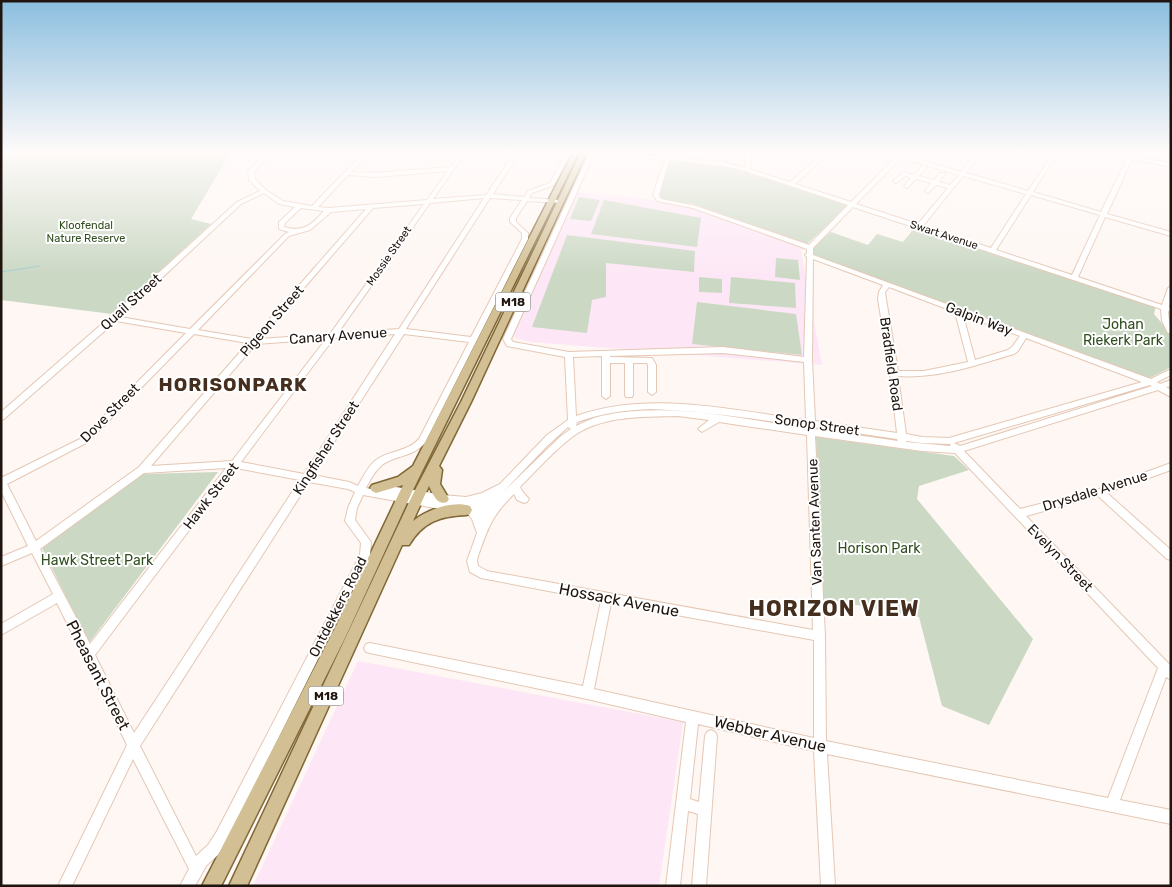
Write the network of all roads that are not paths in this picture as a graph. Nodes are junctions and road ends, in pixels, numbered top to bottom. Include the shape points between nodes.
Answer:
1 (259, 193) edge
2 (267, 193) edge
3 (327, 193) edge
4 (433, 193) edge
5 (492, 193) edge
6 (529, 193) edge
7 (559, 193) edge
8 (560, 193) edge
9 (573, 193) edge
10 (656, 193) edge
11 (817, 193) edge
12 (863, 193) edge
13 (946, 193) edge
14 (1029, 193) edge
15 (1030, 193) edge
16 (1112, 193) edge
17 (490, 196) junction
18 (526, 198) junction
19 (427, 202) junction
20 (555, 202) junction
21 (851, 205) junction
22 (298, 207) junction
23 (371, 207) junction
24 (313, 208) junction
25 (329, 210) junction
26 (1103, 214) junction
27 (919, 227) junction
28 (287, 232) junction
29 (1171, 234) edge
30 (528, 237) junction
31 (992, 251) junction
32 (809, 252) junction
33 (1074, 278) junction
34 (887, 285) junction
35 (1171, 288) edge
36 (1168, 309) edge
37 (959, 312) junction
38 (114, 318) junction
39 (192, 331) junction
40 (402, 331) junction
41 (1171, 331) edge
42 (332, 336) junction
43 (1024, 336) junction
44 (473, 340) junction
45 (254, 342) junction
46 (569, 355) junction
47 (606, 357) junction
48 (628, 360) junction
49 (808, 360) junction
50 (972, 363) junction
51 (1171, 372) edge
52 (894, 373) junction
53 (1151, 382) junction
54 (1171, 383) edge
55 (1162, 387) junction
56 (652, 392) dead end
57 (1171, 394) edge
58 (629, 395) dead end
59 (606, 396) dead end
60 (572, 406) junction
61 (710, 409) junction
62 (693, 412) junction
63 (589, 414) junction
64 (1, 417) edge
65 (703, 417) junction
66 (601, 419) junction
67 (717, 419) junction
68 (572, 420) junction
69 (811, 428) junction
70 (571, 433) junction
71 (901, 441) junction
72 (949, 441) junction
73 (958, 450) junction
74 (428, 451) junction
75 (441, 451) junction
76 (235, 464) junction
77 (1170, 467) edge
78 (142, 470) junction
79 (307, 478) junction
80 (2, 481) edge
81 (513, 483) junction
82 (367, 489) junction
83 (1100, 492) junction
84 (411, 496) junction
85 (444, 499) junction
86 (524, 500) dead end
87 (466, 507) junction
88 (490, 510) junction
89 (1018, 514) junction
90 (482, 533) junction
91 (35, 548) junction
92 (1171, 556) edge
93 (1, 562) edge
94 (58, 597) junction
95 (607, 598) junction
96 (366, 611) junction
97 (1, 630) edge
98 (818, 636) junction
99 (370, 648) dead end
100 (89, 654) junction
101 (1167, 671) edge
102 (588, 692) junction
103 (693, 716) junction
104 (711, 736) dead end
105 (134, 744) junction
106 (820, 746) junction
107 (683, 803) junction
108 (1112, 804) junction
109 (705, 810) junction
110 (1171, 817) edge
111 (260, 839) junction
112 (196, 869) junction
113 (65, 886) edge
114 (187, 886) edge
115 (211, 886) edge
116 (238, 886) edge
117 (246, 886) edge
118 (673, 886) edge
119 (699, 886) edge
120 (828, 886) edge

1 - 38 street, Quail Street via 239,203
2 - 22 street via 281,203
3 - 24 street
4 - 19 street, Mossie Street
5 - 17 street, Kingfisher Street
6 - 18 street
7 - 20 main road, Ontdekkers Road / M18
8 - 20 main road, Ontdekkers Road / M18
9 - 46 street via 507,339 515,346
10 - 32 street, Galpin Way via 659,200 694,206
11 - 21 street, Swart Avenue
12 - 21 street
13 - 27 street
14 - 31 street
15 - 26 street
16 - 26 street
17 - 18 street
17 - 19 street
17 - 40 street, Kingfisher Street
18 - 20 street
18 - 30 street via 513,220
19 - 23 street
19 - 42 street, Mossie Street
20 - 30 main road, Ontdekkers Road / M18
20 - 75 main road, Ontdekkers Road / M18
21 - 27 street, Swart Avenue
21 - 32 street
22 - 24 street
22 - 28 street, Dove Street via 281,224
23 - 25 street
23 - 45 street, Pigeon Street
24 - 25 street
25 - 28 street, Dove Street via 311,228
26 - 29 street
26 - 33 street
27 - 31 street, Swart Avenue
28 - 39 street, Dove Street
30 - 44 street, Ontdekkers Road
30 - 74 main road, Ontdekkers Road / M18
31 - 33 street, Swart Avenue
32 - 34 street, Galpin Way
32 - 49 street, Van Santen Avenue
33 - 36 street, Swart Avenue
34 - 37 street, Galpin Way
34 - 52 street, Bradfield Road via 882,299
35 - 36 street
36 - 41 street via 1164,321
37 - 43 street, Galpin Way
37 - 50 street
38 - 39 street, Canary Avenue
38 - 64 street, Quail Street
39 - 45 street, Canary Avenue
39 - 80 street, Dove Street via 85,440
40 - 42 street, Canary Avenue
40 - 44 street, Canary Avenue
40 - 79 street, Kingfisher Street
42 - 45 street, Canary Avenue
42 - 76 street, Hawk Street
43 - 50 street via 1011,352
43 - 53 street, Galpin Way
44 - 82 street, Ontdekkers Road via 422,441 415,448 378,464
45 - 78 street, Pigeon Street
46 - 47 street
46 - 60 street
47 - 48 street
47 - 49 street via 723,350
47 - 59 street
48 - 56 street via 646,359 651,362
48 - 58 street
49 - 69 street, Van Santen Avenue
50 - 52 street via 920,375
51 - 53 street, Sonop Street
52 - 71 street, Bradfield Road
53 - 55 street, Galpin Way
53 - 72 street, Sonop Street
54 - 55 street, Sonop Street
55 - 57 street, Galpin Way
55 - 73 street, Sonop Street
60 - 63 street
60 - 68 street
61 - 62 street, Sonop Street
61 - 65 street
61 - 69 street, Sonop Street
62 - 63 street, Sonop Street via 637,407
62 - 65 street, Sonop Street
62 - 66 street, Sonop Street
62 - 67 street via 702,428
63 - 66 street
63 - 68 street, Sonop Street
65 - 67 street, Sonop Street
66 - 70 street, Sonop Street
67 - 69 street, Sonop Street
68 - 70 street
68 - 81 street, Sonop Street via 554,434
69 - 71 street, Sonop Street
69 - 98 street, Van Santen Avenue
70 - 81 street, Sonop Street
71 - 72 street, Sonop Street
71 - 73 street, Sonop Street
72 - 73 street, Evelyn Street
73 - 89 street, Evelyn Street
74 - 82 main road via 408,477 397,483
74 - 84 main road, Ontdekkers Road / M18
75 - 84 main road, Ontdekkers Road / M18
75 - 85 main road via 433,482
76 - 78 street
76 - 79 street
76 - 100 street, Hawk Street
77 - 83 street, Drysdale Avenue
78 - 91 street, Pigeon Street
79 - 82 street
79 - 105 street, Kingfisher Street
80 - 91 street, Pheasant Street
81 - 86 street
81 - 87 street
81 - 88 street, Sonop Street
82 - 84 street
82 - 84 street
82 - 112 street, Ontdekkers Road via 352,508 349,518 366,542 365,554 218,843
83 - 89 street, Drysdale Avenue
83 - 92 street
84 - 85 street
84 - 87 street
84 - 96 main road, Ontdekkers Road / M18
84 - 115 main road, Ontdekkers Road / M18
85 - 87 street
87 - 88 street
87 - 90 street via 476,517
87 - 96 main road via 429,515 413,528
88 - 90 street, Hossack Avenue
89 - 101 street, Evelyn Street
90 - 95 street, Hossack Avenue via 472,561 474,569 481,574
91 - 93 street, Pigeon Street
91 - 94 street, Pheasant Street
94 - 97 street
94 - 100 street, Pheasant Street
95 - 98 street, Hossack Avenue
95 - 102 street
96 - 111 main road, Ontdekkers Road / M18
98 - 106 street, Van Santen Avenue
99 - 102 street, Webber Avenue
100 - 105 street, Pheasant Street
101 - 108 street
102 - 103 street, Webber Avenue
103 - 106 street, Webber Avenue
103 - 107 street
104 - 109 street
105 - 112 street, Pheasant Street via 164,811
105 - 113 street, Kingfisher Street
106 - 108 street, Webber Avenue
106 - 120 street, Van Santen Avenue
107 - 109 street
107 - 118 street
108 - 110 street, Webber Avenue
109 - 119 street
111 - 116 main road, Ontdekkers Road / M18
111 - 117 main road
112 - 114 street, Ontdekkers Road

